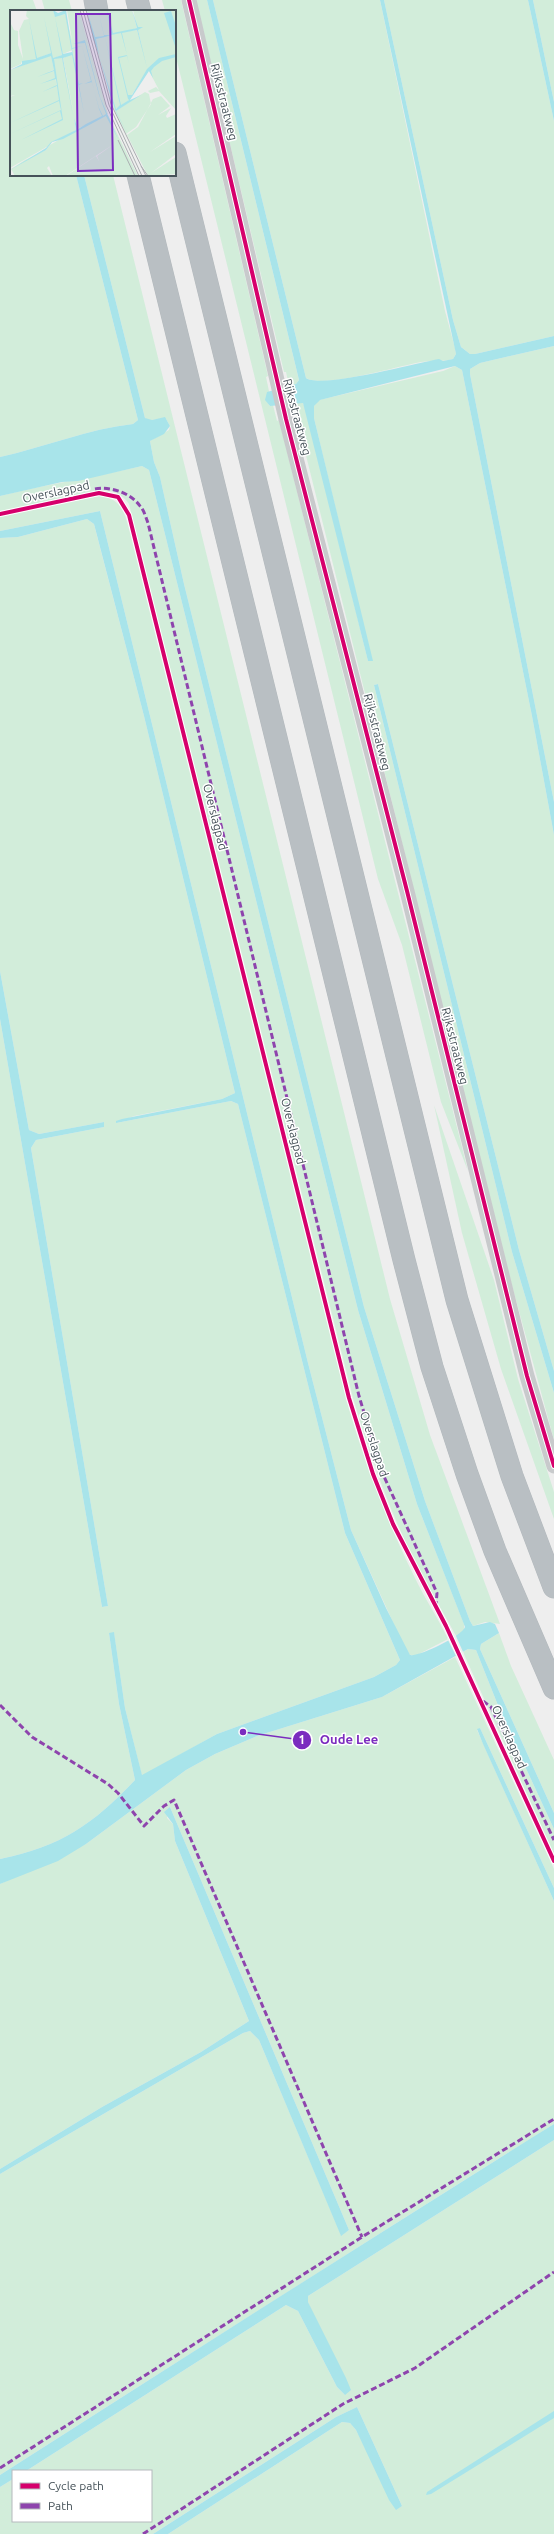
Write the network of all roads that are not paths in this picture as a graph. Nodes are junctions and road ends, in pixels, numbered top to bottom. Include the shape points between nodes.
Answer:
1 (95, 0) edge
2 (137, 0) edge
3 (189, 0) edge
4 (97, 10) edge
5 (140, 10) edge
6 (176, 157) edge
7 (138, 176) edge
8 (554, 1466) edge
9 (554, 1587) edge
10 (554, 1688) edge

1 - 4 highway
2 - 5 highway
3 - 8 street, Rijksstraatweg via 253,267 286,419 405,883 527,1376
6 - 9 highway via 457,1300 512,1476
7 - 10 highway via 430,1359 495,1551

